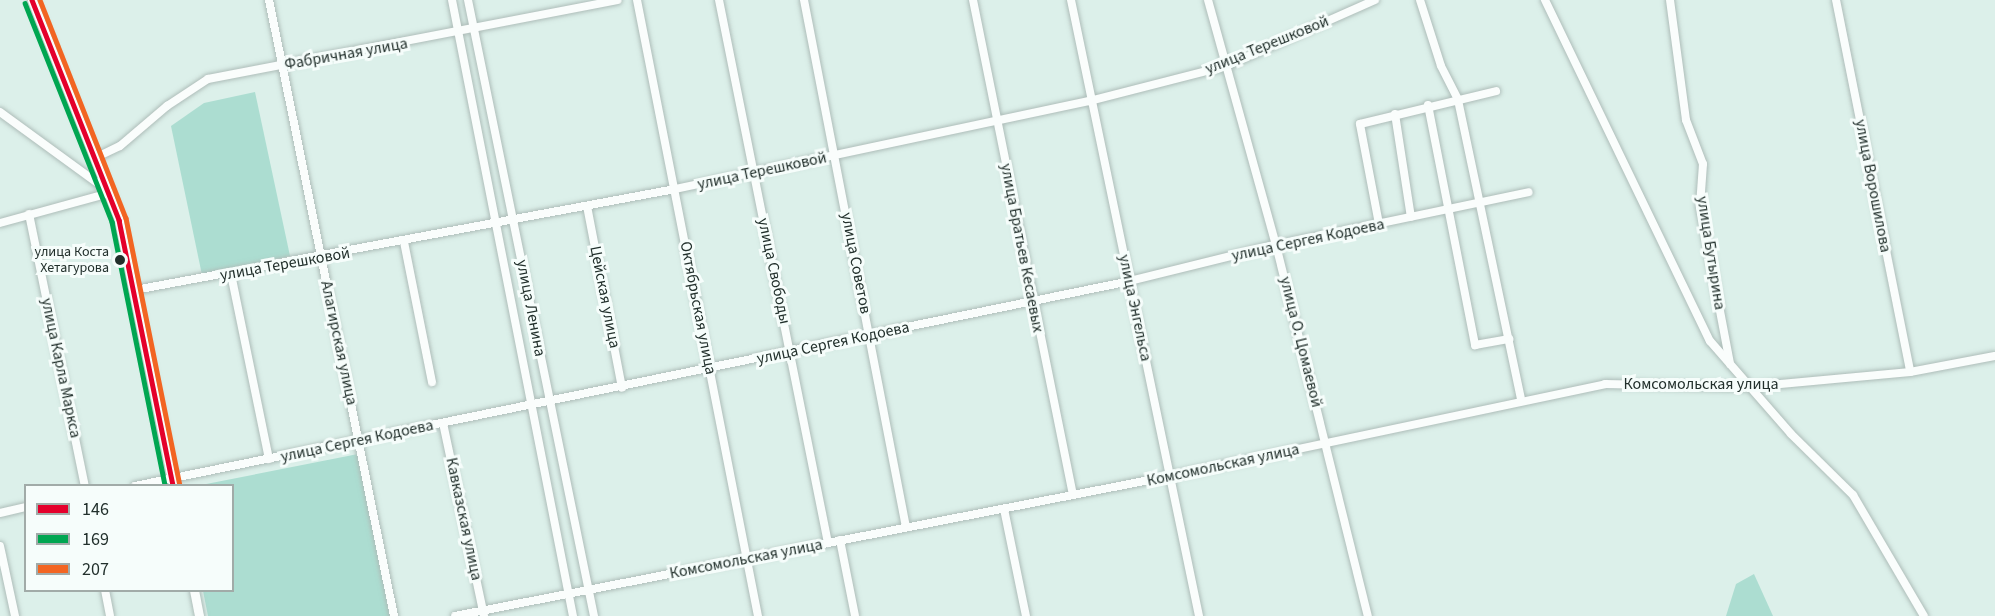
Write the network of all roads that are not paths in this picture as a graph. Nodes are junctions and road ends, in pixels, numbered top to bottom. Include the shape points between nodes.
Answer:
1 (32, 0) edge
2 (268, 0) edge
3 (452, 0) edge
4 (468, 0) edge
5 (617, 0) edge
6 (637, 0) edge
7 (719, 0) edge
8 (804, 0) edge
9 (973, 0) edge
10 (1071, 0) edge
11 (1208, 0) edge
12 (1375, 0) edge
13 (1420, 0) edge
14 (1545, 0) edge
15 (1670, 0) edge
16 (1836, 0) edge
17 (475, 30) junction
18 (458, 33) junction
19 (282, 65) junction
20 (1226, 66) junction
21 (1496, 91) dead end
22 (1458, 100) junction
23 (1090, 101) junction
24 (1428, 105) junction
25 (0, 112) edge
26 (1395, 114) junction
27 (998, 121) junction
28 (836, 156) junction
29 (97, 157) junction
30 (753, 173) junction
31 (675, 189) junction
32 (1528, 192) dead end
33 (110, 193) junction
34 (1482, 202) junction
35 (587, 206) junction
36 (1449, 209) junction
37 (29, 214) junction
38 (1412, 217) junction
39 (513, 220) junction
40 (0, 223) edge
41 (496, 223) junction
42 (1379, 224) junction
43 (404, 242) junction
44 (1276, 245) junction
45 (320, 258) junction
46 (231, 274) junction
47 (1130, 281) junction
48 (135, 290) junction
49 (1032, 300) junction
50 (870, 336) junction
51 (1509, 339) junction
52 (790, 352) junction
53 (1995, 356) edge
54 (1731, 366) junction
55 (710, 369) junction
56 (1910, 372) junction
57 (432, 382) dead end
58 (1748, 387) junction
59 (622, 388) junction
60 (1521, 400) junction
61 (549, 402) junction
62 (531, 406) junction
63 (443, 423) junction
64 (359, 440) junction
65 (1326, 444) junction
66 (269, 459) junction
67 (1170, 476) junction
68 (173, 482) edge
69 (85, 484) edge
70 (154, 484) edge
71 (1073, 495) junction
72 (24, 507) edge
73 (1004, 509) junction
74 (0, 513) edge
75 (906, 527) junction
76 (840, 540) junction
77 (828, 543) junction
78 (0, 546) edge
79 (746, 559) junction
80 (589, 590) junction
81 (105, 592) edge
82 (194, 592) edge
83 (569, 594) junction
84 (484, 613) edge
85 (15, 616) edge
86 (110, 616) edge
87 (199, 616) edge
88 (394, 616) edge
89 (455, 616) edge
90 (573, 616) edge
91 (594, 616) edge
92 (758, 616) edge
93 (855, 616) edge
94 (1026, 616) edge
95 (1199, 616) edge
96 (1368, 616) edge
97 (1924, 616) edge

1 - 29 main road
2 - 19 street, Алагирская улица
3 - 18 street, улица Ленина
4 - 17 street, улица Ленина
5 - 17 street, Фабричная улица
6 - 31 street, Октябрьская улица
7 - 30 street, улица Свободы
8 - 28 street, улица Советов
9 - 27 street, улица Братьев Кесаевых
10 - 23 street, улица Энгельса
11 - 20 street, улица О. Цомаевой
12 - 20 street, улица Терешковой
13 - 22 street via 1441,66
14 - 54 street via 1710,341
15 - 54 street, улица Бутырина via 1686,120 1702,164 1700,206
16 - 56 street, улица Ворошилова
17 - 18 street, Фабричная улица
17 - 39 street, улица Ленина
18 - 19 street, Фабричная улица
18 - 41 street, улица Ленина
19 - 29 street, Фабричная улица via 195,85 120,146
19 - 45 street, Алагирская улица
20 - 23 street, улица Терешковой
20 - 44 street, улица О. Цомаевой
21 - 22 street
22 - 24 street
22 - 34 street
23 - 27 street, улица Терешковой
23 - 47 street, улица Энгельса
24 - 26 street
24 - 36 street
25 - 33 street
26 - 38 street
26 - 42 street via 1360,124
27 - 28 street, улица Терешковой
27 - 49 street, улица Братьев Кесаевых
28 - 30 street, улица Терешковой
28 - 50 street, улица Советов
29 - 33 main road
30 - 31 street, улица Терешковой
30 - 52 street, улица Свободы
31 - 35 street, улица Терешковой
31 - 55 street, Октябрьская улица
32 - 34 street, улица Сергея Кодоева
33 - 37 street
33 - 48 main road
34 - 36 street, улица Сергея Кодоева
34 - 51 street
35 - 39 street, улица Терешковой
35 - 59 street, Цейская улица
36 - 38 street, улица Сергея Кодоева
36 - 51 street via 1474,345
37 - 40 street
37 - 69 street, улица Карла Маркса
38 - 42 street, улица Сергея Кодоева
39 - 41 street, улица Терешковой
39 - 61 street, улица Ленина
41 - 43 street, улица Терешковой
41 - 62 street, улица Ленина
42 - 44 street, улица Сергея Кодоева
43 - 45 street, улица Терешковой
43 - 57 street
44 - 47 street, улица Сергея Кодоева
44 - 65 street, улица О. Цомаевой
45 - 46 street, улица Терешковой
45 - 64 street, Алагирская улица
46 - 48 street, улица Терешковой
46 - 66 street
47 - 49 street, улица Сергея Кодоева
47 - 67 street, улица Энгельса
48 - 68 main road
49 - 50 street, улица Сергея Кодоева
49 - 71 street, улица Братьев Кесаевых
50 - 52 street, улица Сергея Кодоева
50 - 75 street, улица Советов
51 - 60 street
52 - 55 street, улица Сергея Кодоева
52 - 77 street, улица Свободы
53 - 56 street, Комсомольская улица
54 - 58 street
55 - 59 street, улица Сергея Кодоева
55 - 79 street, Октябрьская улица
56 - 58 street, Комсомольская улица
58 - 60 street, Комсомольская улица via 1605,384
58 - 97 street via 1853,495
59 - 61 street, улица Сергея Кодоева
60 - 65 street, Комсомольская улица
61 - 62 street, улица Сергея Кодоева
61 - 80 street, улица Ленина
62 - 63 street, улица Сергея Кодоева
62 - 83 street, улица Ленина
63 - 64 street, улица Сергея Кодоева
63 - 84 street, Кавказская улица
64 - 66 street, улица Сергея Кодоева
64 - 88 street, Алагирская улица
65 - 67 street, Комсомольская улица
65 - 96 street, улица О. Цомаевой
66 - 68 street, улица Сергея Кодоева
67 - 71 street, Комсомольская улица
67 - 95 street, улица Энгельса
68 - 70 street, улица Сергея Кодоева
71 - 73 street, Комсомольская улица
72 - 74 street
73 - 75 street, Комсомольская улица
73 - 94 street
75 - 76 street, Комсомольская улица
76 - 77 street, Комсомольская улица
76 - 93 street
77 - 79 street, Комсомольская улица
78 - 85 street
79 - 80 street, Комсомольская улица
79 - 92 street, Октябрьская улица
80 - 83 street, Комсомольская улица
80 - 91 street, улица Ленина
81 - 86 street
82 - 87 main road
83 - 84 street, Комсомольская улица
83 - 90 street, улица Ленина
84 - 89 street, Комсомольская улица

